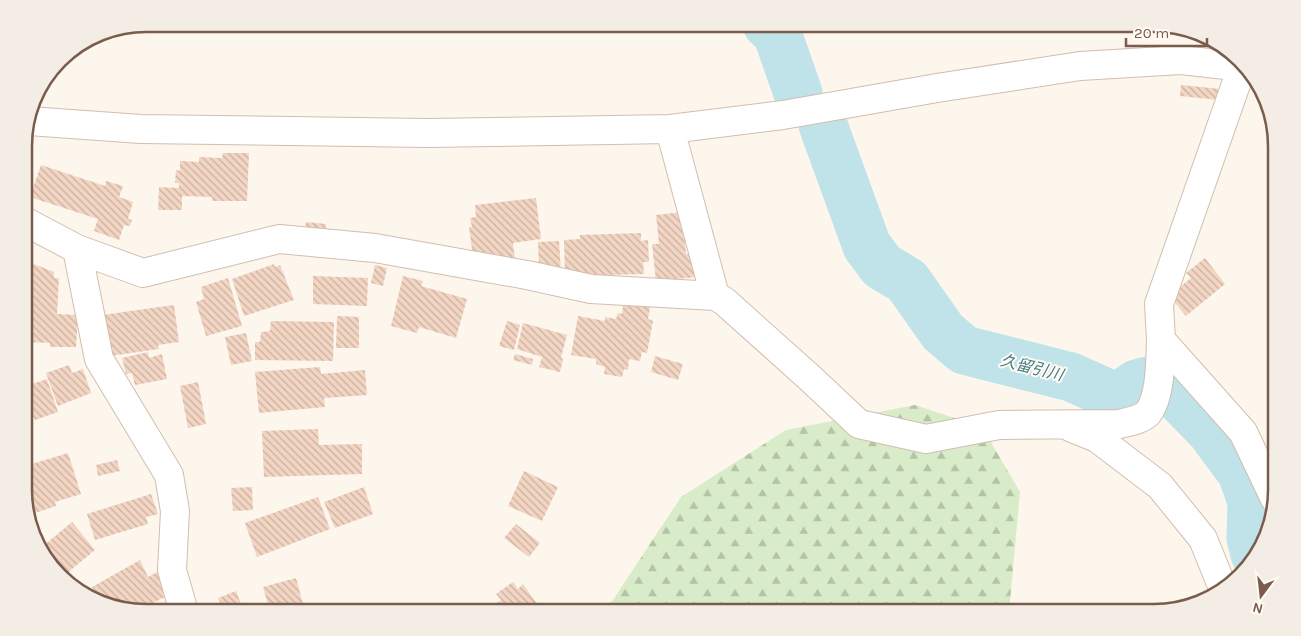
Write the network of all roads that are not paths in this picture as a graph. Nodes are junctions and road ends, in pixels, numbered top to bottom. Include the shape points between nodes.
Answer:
1 (1235, 66) edge
2 (1241, 72) edge
3 (35, 121) edge
4 (670, 129) junction
5 (33, 226) edge
6 (77, 249) junction
7 (715, 296) junction
8 (1160, 352) junction
9 (1061, 424) junction
10 (1268, 484) edge
11 (1220, 582) edge
12 (182, 604) edge

1 - 4 street via 1181,60 1080,66 782,115
2 - 8 street via 1159,304
3 - 4 street via 141,129 388,133
4 - 7 street
5 - 6 street
6 - 7 street via 143,273 279,239 375,248 591,289
6 - 12 street via 99,359 169,475 175,511 172,570
7 - 9 street via 859,424 926,438 999,425
8 - 9 street via 1157,393 1147,414 1119,424
8 - 10 street via 1243,432
9 - 11 street via 1098,438 1160,486 1203,539

